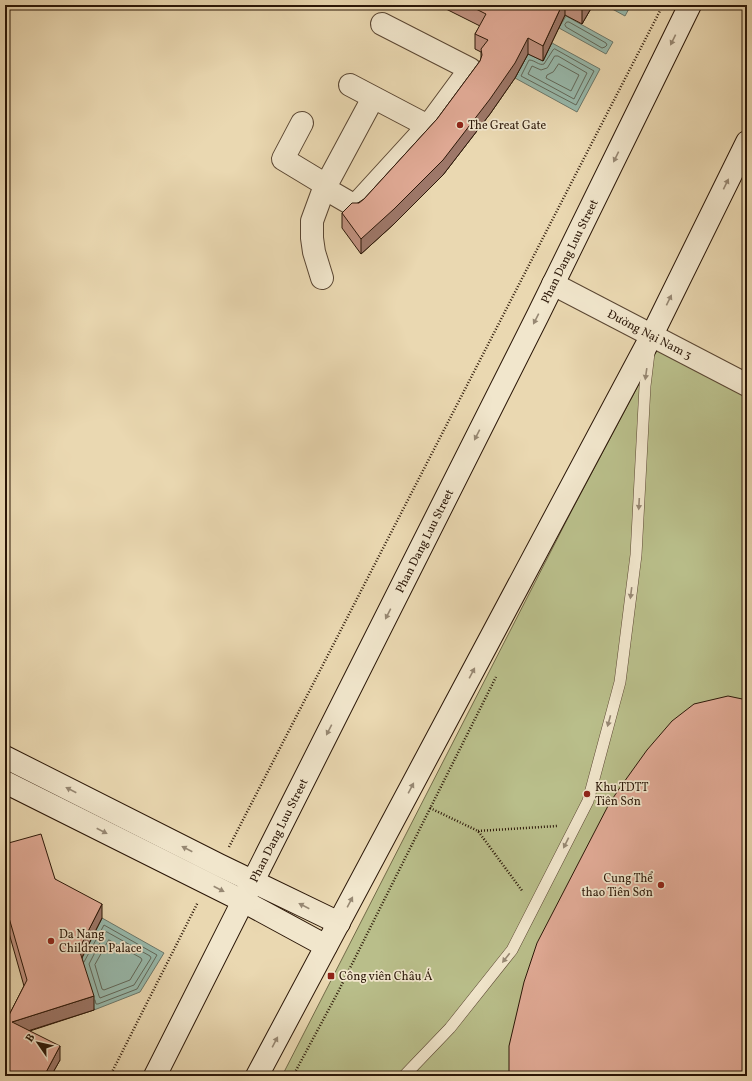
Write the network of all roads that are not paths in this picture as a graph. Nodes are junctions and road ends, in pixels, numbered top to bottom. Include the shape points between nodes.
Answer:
1 (690, 5) edge
2 (382, 24) dead end
3 (350, 85) dead end
4 (373, 98) junction
5 (302, 123) dead end
6 (428, 126) junction
7 (747, 142) edge
8 (325, 186) junction
9 (322, 278) dead end
10 (553, 284) junction
11 (652, 335) junction
12 (747, 385) edge
13 (5, 757) edge
14 (5, 782) edge
15 (253, 880) junction
16 (243, 902) junction
17 (339, 923) junction
18 (326, 946) junction
19 (155, 1076) edge
20 (257, 1076) edge
21 (404, 1076) edge

1 -> 10 street, Phan Dang Luu Street
2 - 6 street via 470,69
3 - 4 street
4 - 6 street
4 - 8 street
5 - 8 street via 283,159
6 - 8 street via 354,206
11 -> 7 street
8 - 9 street via 312,221 314,252
10 - 11 street, Đường Nại Nam 3
10 -> 15 street, Phan Dang Luu Street
11 - 12 street, Đường Nại Nam 3
17 -> 11 street
11 -> 21 lane via 645,386 636,555 620,682 588,801 512,950 450,1028
15 -> 13 street
14 -> 16 street
15 - 16 street, Phan Dang Luu Street
17 -> 15 street
16 - 18 street
16 - 19 street, Phan Dang Luu Street
17 - 18 street
20 -> 18 street

